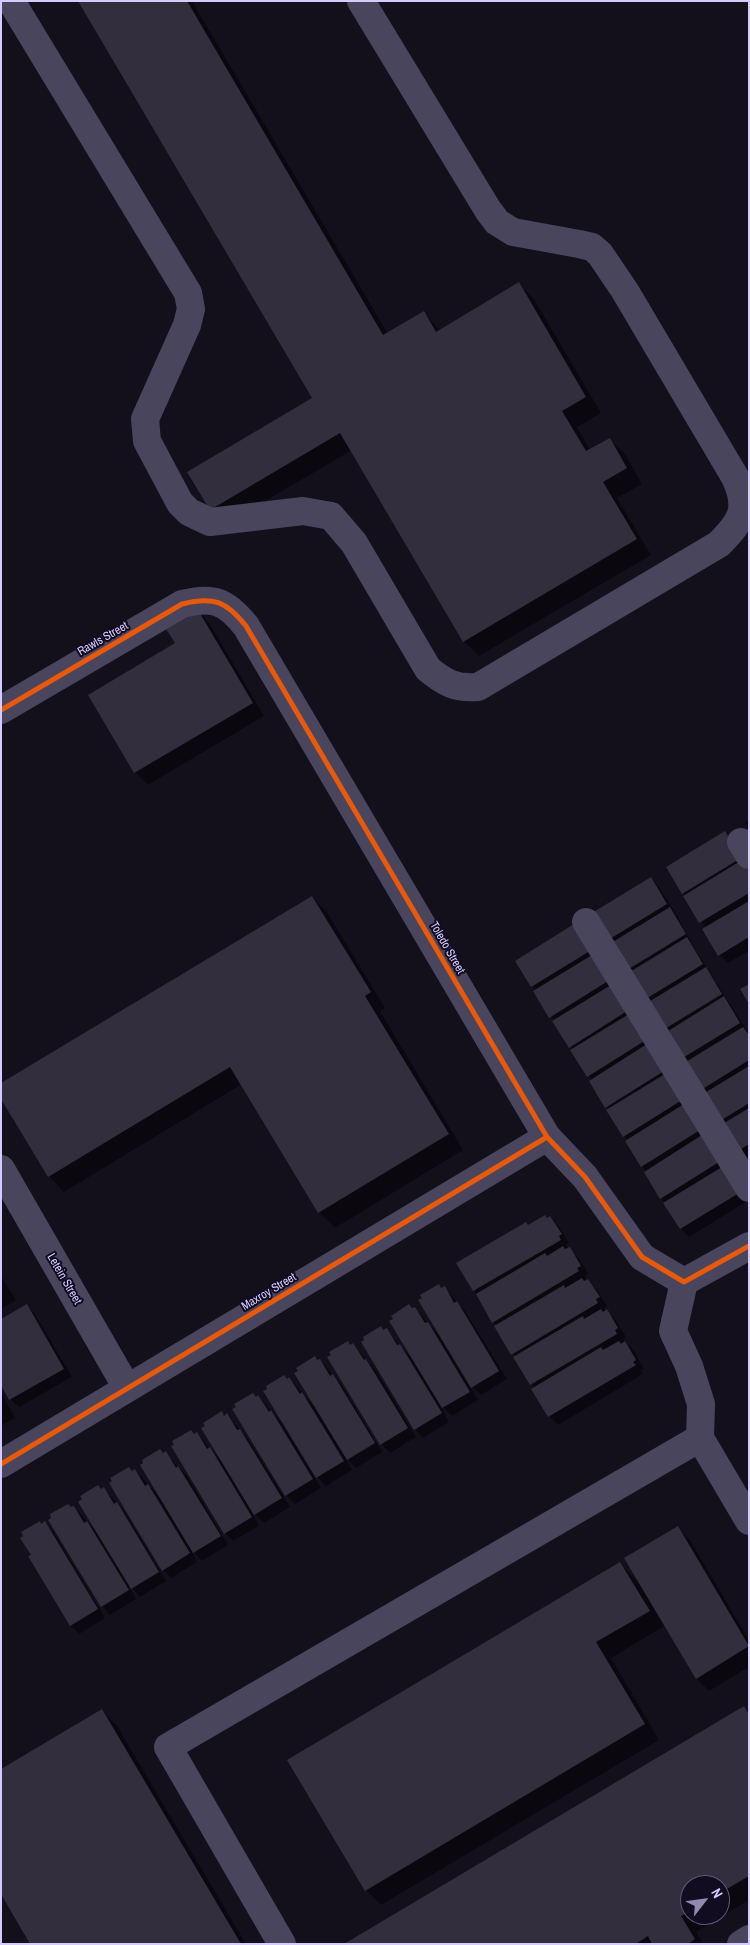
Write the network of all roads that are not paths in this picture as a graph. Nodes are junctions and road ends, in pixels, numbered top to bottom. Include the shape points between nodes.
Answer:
1 (11, 1) edge
2 (361, 1) edge
3 (218, 602) joint
4 (1, 710) edge
5 (586, 922) dead end
6 (547, 1138) junction
7 (1, 1169) edge
8 (749, 1188) edge
9 (749, 1246) edge
10 (684, 1282) junction
11 (127, 1388) junction
12 (700, 1438) junction
13 (1, 1464) edge
14 (749, 1521) edge
15 (749, 1939) edge
16 (282, 1944) edge
17 (741, 1944) edge

1 - 2 street via 188,293 191,309 187,325 145,419 147,442 180,503 189,512 210,522 303,511 331,516 354,543 428,669 444,682 462,689 478,687 719,544 740,519 744,507 743,494 640,316 600,254 592,247 513,232 497,222
3 - 4 street, Rawls Street via 201,599 182,604
3 - 6 street, Toledo Street via 233,610 246,626
5 - 8 street
6 - 10 street, Toledo Street via 585,1177 642,1257
6 - 11 street, Maxroy Street
7 - 11 street, Letein Street
9 - 10 street
10 - 12 street via 673,1331 701,1404
11 - 13 street, Maxroy Street
12 - 14 street
12 - 16 street via 168,1747
15 - 17 street

